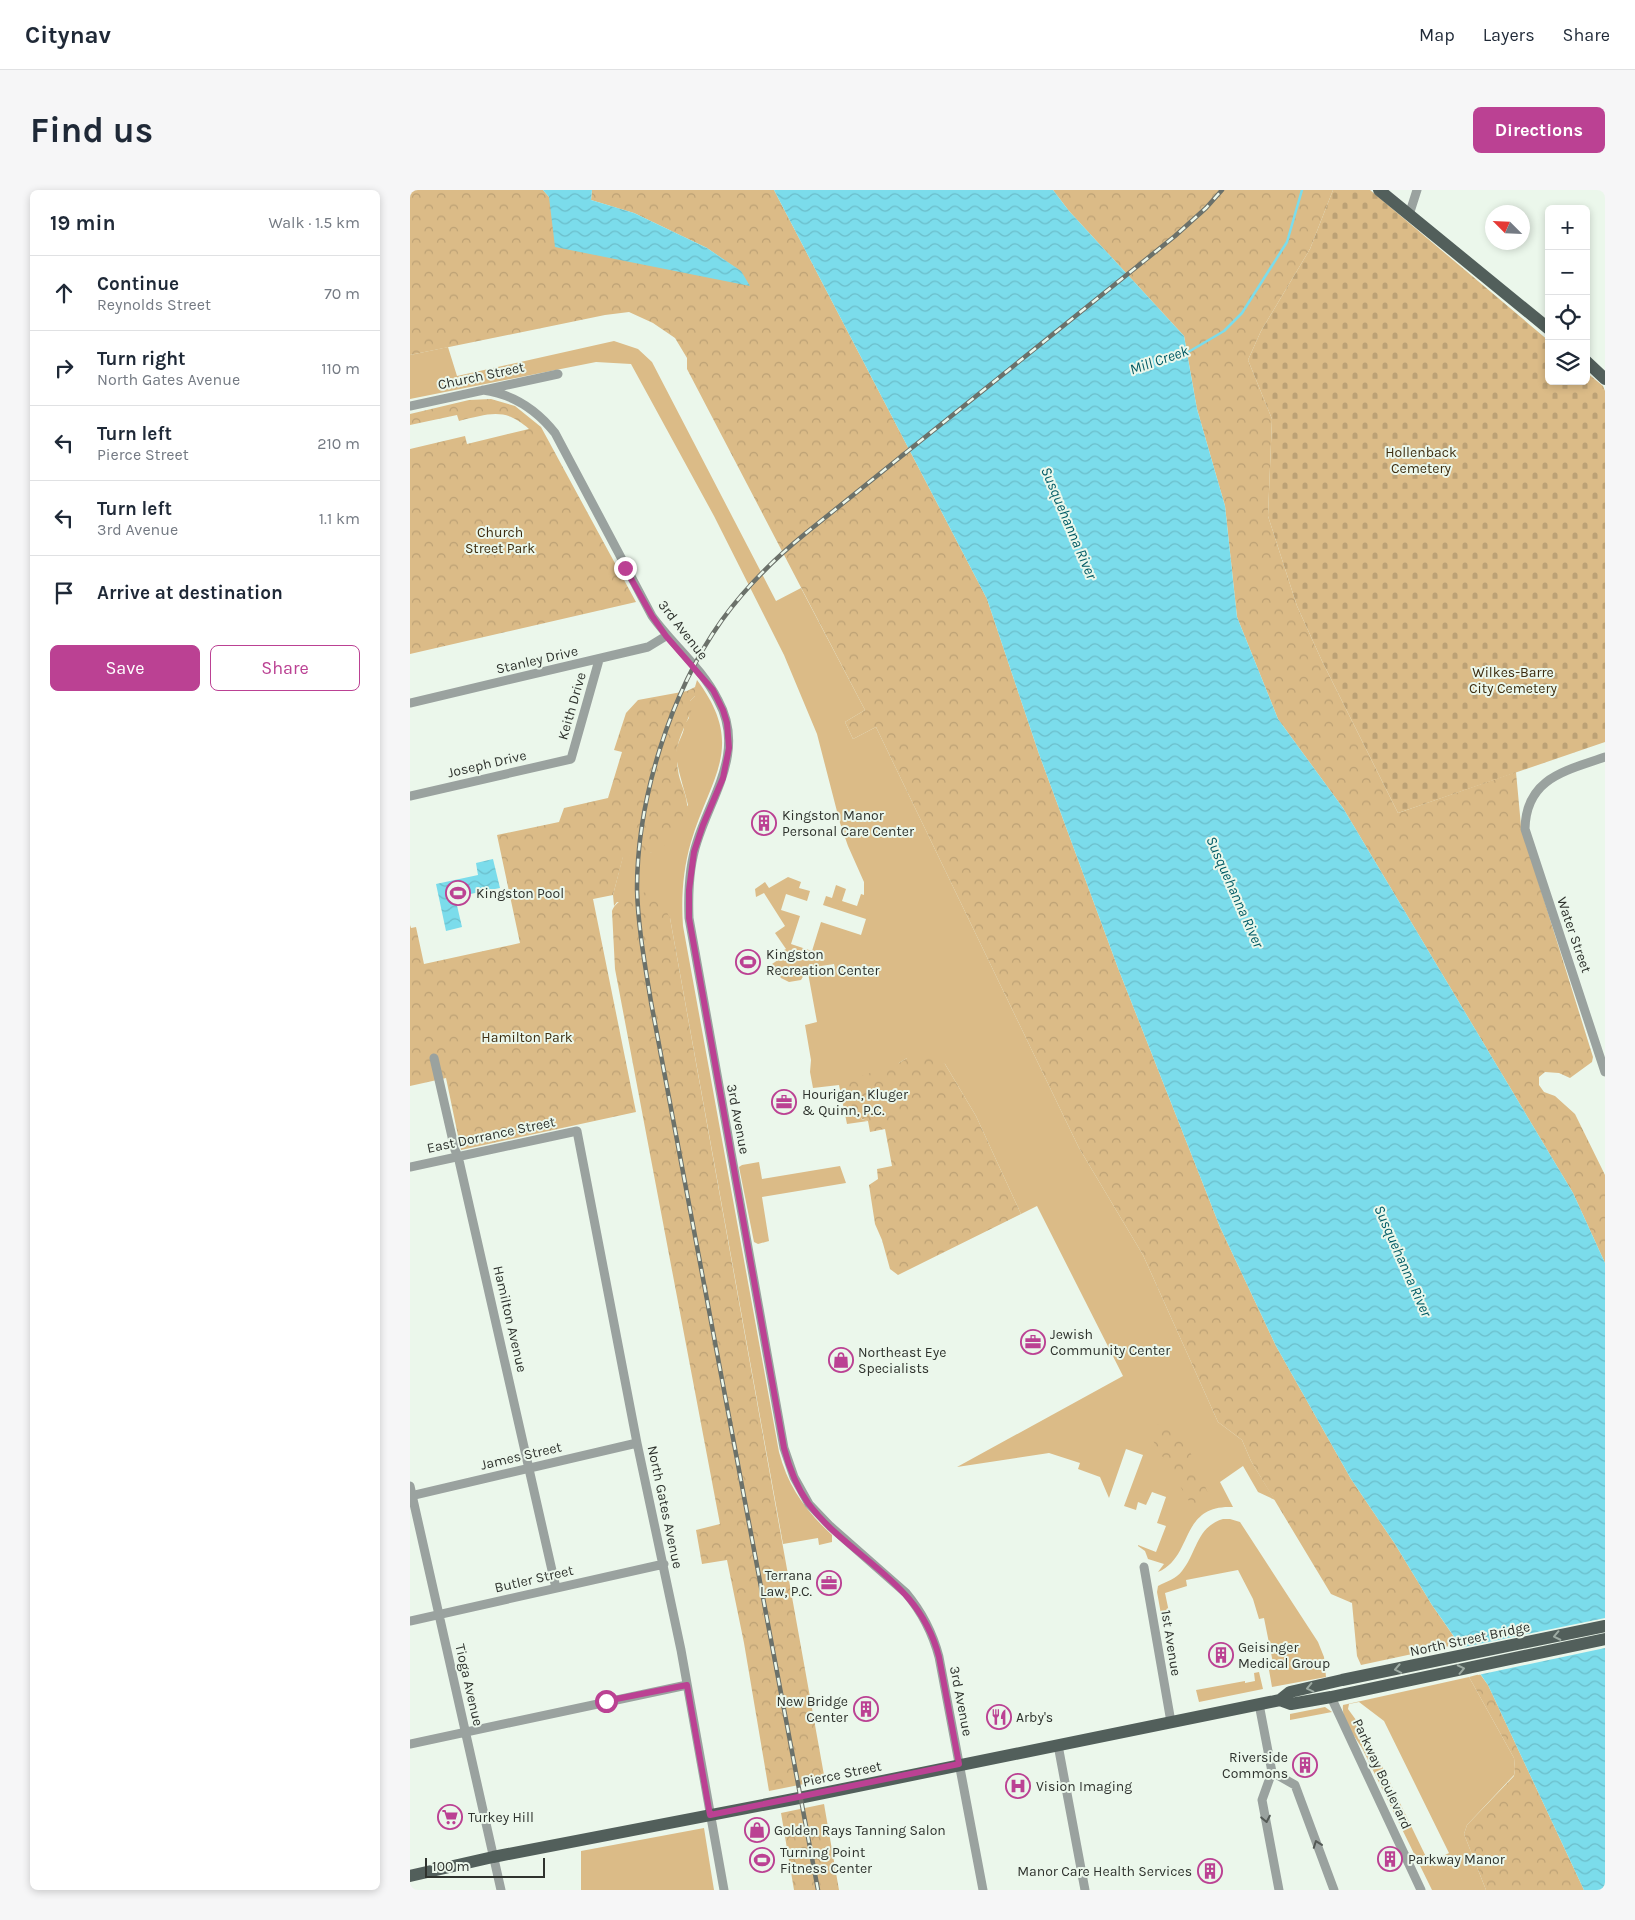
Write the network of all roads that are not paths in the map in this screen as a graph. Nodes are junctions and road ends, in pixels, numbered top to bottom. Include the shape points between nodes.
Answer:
1 (1379, 190) edge
2 (1417, 190) edge
3 (1408, 215) junction
4 (1545, 326) edge
5 (1590, 365) edge
6 (558, 374) dead end
7 (1605, 379) edge
8 (483, 390) junction
9 (410, 406) edge
10 (666, 636) junction
11 (599, 660) junction
12 (410, 703) edge
13 (1605, 757) edge
14 (571, 759) joint
15 (410, 796) edge
16 (434, 1058) dead end
17 (1605, 1072) edge
18 (577, 1131) joint
19 (458, 1156) junction
20 (410, 1167) edge
21 (638, 1444) junction
22 (530, 1468) junction
23 (411, 1492) edge
24 (664, 1564) junction
25 (1144, 1567) dead end
26 (556, 1588) junction
27 (439, 1614) junction
28 (410, 1621) edge
29 (1605, 1626) edge
30 (1605, 1638) edge
31 (1342, 1680) joint
32 (687, 1685) junction
33 (1345, 1693) joint
34 (1331, 1697) junction
35 (1280, 1700) junction
36 (1259, 1704) junction
37 (1171, 1722) junction
38 (465, 1732) junction
39 (410, 1744) edge
40 (1058, 1745) junction
41 (959, 1764) junction
42 (1272, 1772) junction
43 (710, 1815) junction
44 (493, 1857) junction
45 (410, 1876) edge
46 (500, 1890) edge
47 (724, 1890) edge
48 (982, 1890) edge
49 (1085, 1890) edge
50 (1279, 1890) edge
51 (1334, 1890) edge
52 (1421, 1890) edge

1 - 3 main road
2 - 3 street
3 - 4 main road
5 - 7 main road
6 - 8 street, Church Street
8 - 9 street, Church Street
8 - 10 street, 3rd Avenue via 523,403 555,433 644,602
10 - 11 street, Stanley Drive via 648,648
10 - 41 street, 3rd Avenue via 713,690 727,723 729,748 723,778 694,852 689,918 784,1448 794,1477 809,1504 906,1593 926,1623 936,1644
11 - 12 street, Stanley Drive
11 - 14 street, Keith Drive
13 - 17 street, Water Street via 1551,778 1540,786 1528,805 1525,823 1528,842
14 - 15 street, Joseph Drive
16 - 19 street, Hamilton Avenue
18 - 19 street, East Dorrance Street
18 - 21 street, North Gates Avenue
19 - 20 street, East Dorrance Street
19 - 22 street, Hamilton Avenue
21 - 22 street, James Street
21 - 24 street, North Gates Avenue
22 - 23 street, James Street
22 - 26 street, Hamilton Avenue
23 - 27 street, Tioga Avenue
24 - 26 street, Butler Street
24 - 32 street, North Gates Avenue
25 - 37 street, 1st Avenue
26 - 27 street, Butler Street
27 - 28 street, Butler Street
27 - 38 street, Tioga Avenue
29 -> 31 main road, North Street Bridge
33 -> 30 main road, North Street Bridge
31 -> 35 main road, Pierce Street via 1290,1692
32 - 38 street
32 - 43 street, North Gates Avenue
33 - 34 main road, Pierce Street
34 - 35 main road, Pierce Street via 1291,1704
34 - 52 street, Parkway Boulevard
35 - 36 main road, Pierce Street
36 - 37 main road, Pierce Street
36 - 42 street
37 - 40 main road, Pierce Street
38 - 39 street
38 - 44 street, Tioga Avenue
40 - 41 main road, Pierce Street
40 - 49 street
41 - 43 main road, Pierce Street
41 - 48 street, 3rd Avenue
42 -> 50 street via 1262,1800
51 -> 42 street via 1295,1785
43 - 44 main road, Pierce Street
43 - 47 street, North Gates Avenue
44 - 45 main road, Pierce Street
44 - 46 street, Tioga Avenue

